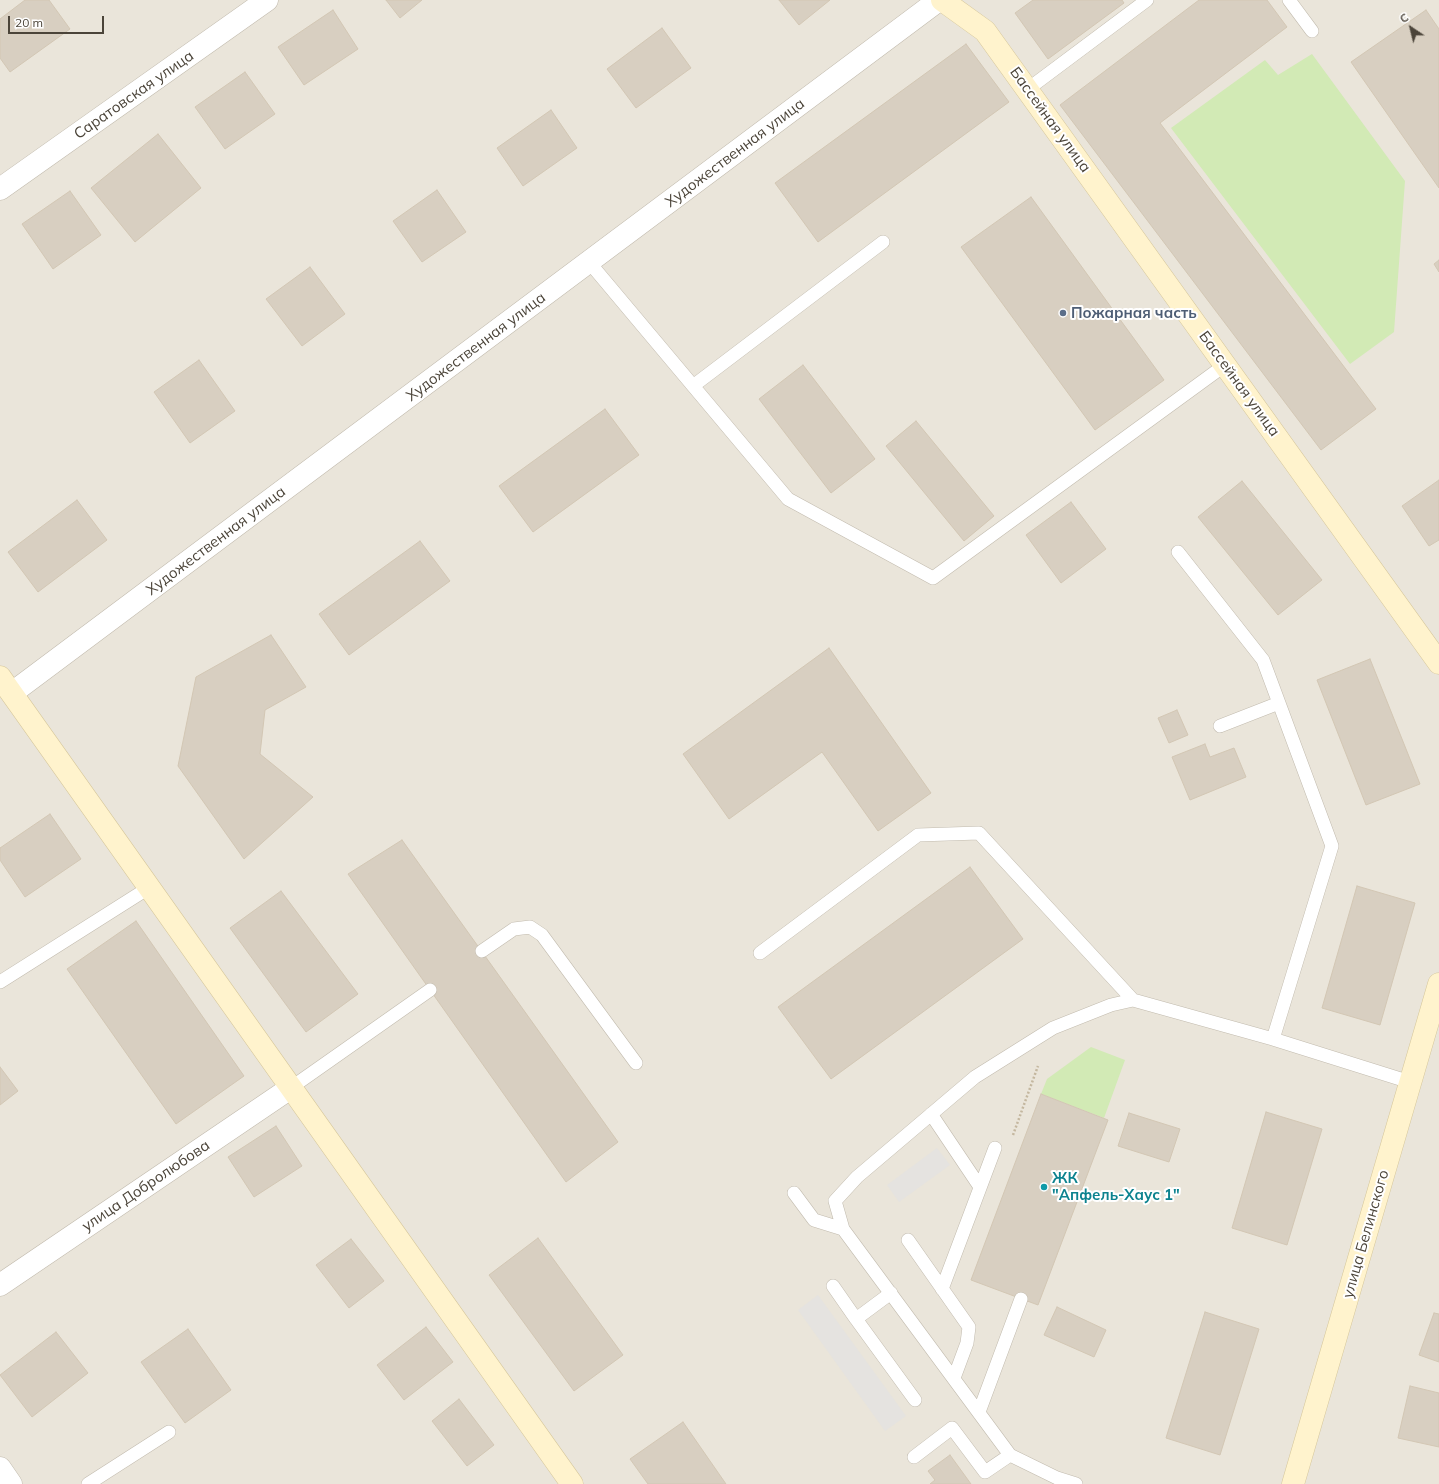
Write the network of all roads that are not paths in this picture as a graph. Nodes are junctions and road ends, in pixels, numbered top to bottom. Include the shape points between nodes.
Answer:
1 (267, 0) edge
2 (939, 0) edge
3 (942, 0) edge
4 (1148, 0) edge
5 (1289, 0) edge
6 (1312, 31) dead end
7 (1028, 89) junction
8 (0, 189) edge
9 (883, 242) dead end
10 (589, 262) junction
11 (1226, 365) junction
12 (693, 386) junction
13 (1178, 552) dead end
14 (1439, 663) edge
15 (6, 685) edge
16 (1279, 703) junction
17 (1220, 726) dead end
18 (150, 887) junction
19 (482, 951) dead end
20 (760, 953) dead end
21 (0, 982) edge
22 (1439, 984) edge
23 (430, 990) dead end
24 (1133, 1000) junction
25 (1273, 1039) junction
26 (636, 1063) dead end
27 (1410, 1082) junction
28 (292, 1087) junction
29 (931, 1114) junction
30 (995, 1148) road end
31 (980, 1186) junction
32 (794, 1193) dead end
33 (843, 1229) junction
34 (908, 1240) dead end
35 (0, 1285) edge
36 (833, 1286) dead end
37 (942, 1289) junction
38 (891, 1293) junction
39 (1021, 1299) dead end
40 (856, 1319) junction
41 (954, 1378) junction
42 (915, 1400) dead end
43 (979, 1412) junction
44 (169, 1432) dead end
45 (1010, 1454) junction
46 (914, 1457) dead end
47 (0, 1468) edge
48 (11, 1484) edge
49 (88, 1484) edge
50 (572, 1484) edge
51 (1076, 1484) edge
52 (1293, 1484) edge

1 - 8 street, Саратовская улица
2 - 10 street, Художественная улица
3 - 7 street, Бассейная улица via 985,30
4 - 7 lane
5 - 6 lane
7 - 11 street, Бассейная улица
9 - 12 lane
10 - 12 lane
10 - 15 street, Художественная улица
11 - 12 lane via 933,578 788,499
11 - 14 street, Бассейная улица
13 - 16 lane via 1263,660
15 - 18 street
16 - 17 lane
16 - 25 lane via 1332,846
18 - 21 lane
18 - 28 street
19 - 26 lane via 514,929 530,927 542,935
20 - 24 lane via 918,835 979,833
22 - 27 street, улица Белинского
23 - 28 lane
24 - 25 lane
24 - 29 lane via 1111,1005 1053,1028 975,1077
25 - 27 lane
27 - 52 street, улица Белинского
28 - 35 street, улица Добролюбова
28 - 50 street
29 - 31 lane
29 - 33 lane via 857,1177 835,1201
30 - 31 lane
31 - 37 lane
32 - 33 lane via 814,1220
33 - 38 lane
34 - 37 lane
36 - 40 lane
37 - 41 lane via 969,1327 967,1343
38 - 40 lane
38 - 41 lane
39 - 43 lane
40 - 42 lane
41 - 43 lane
43 - 45 lane
44 - 49 lane
45 - 46 lane via 985,1472 952,1428
45 - 51 lane via 1057,1478
47 - 48 street

